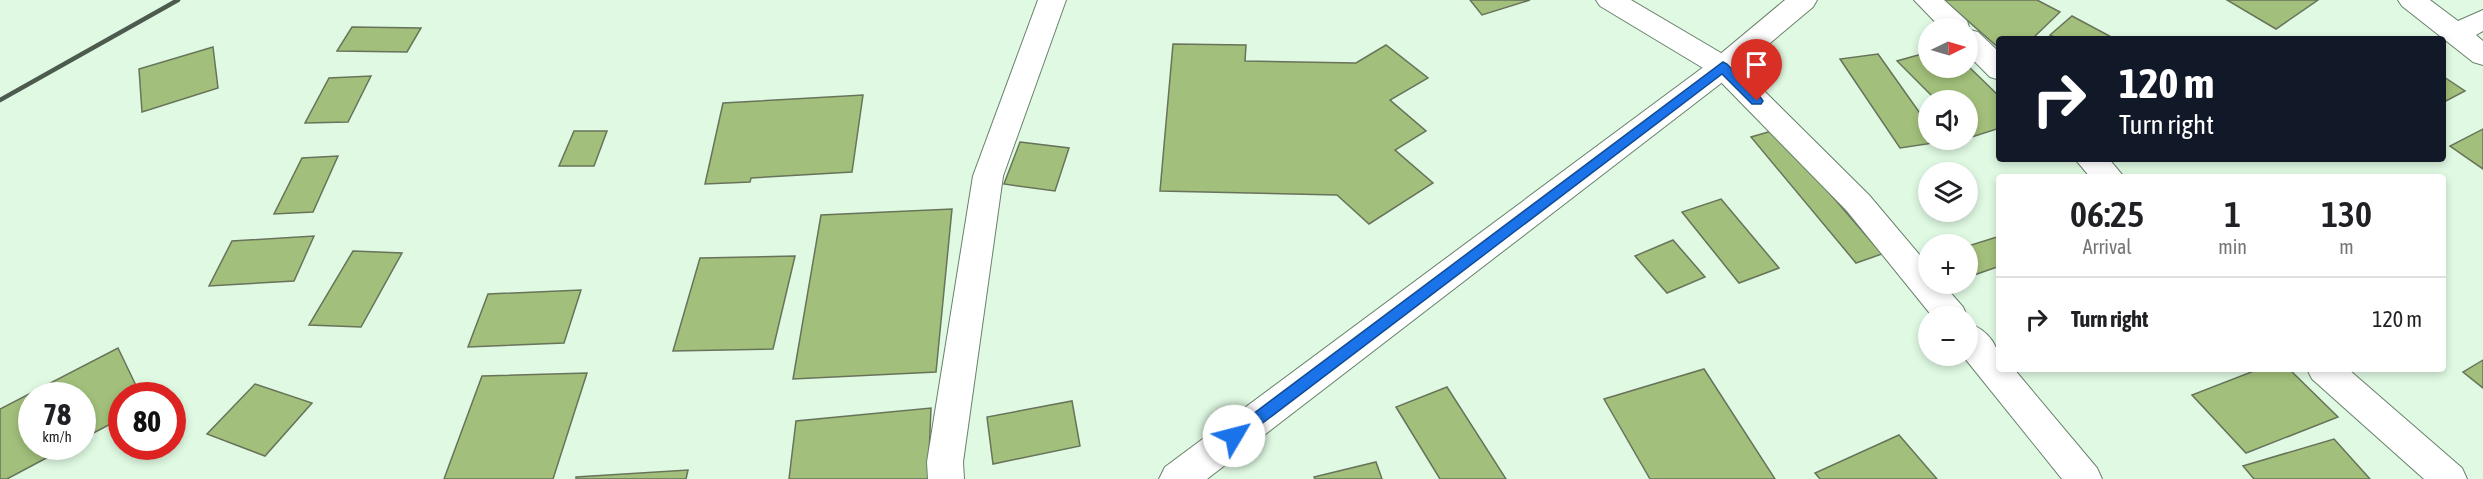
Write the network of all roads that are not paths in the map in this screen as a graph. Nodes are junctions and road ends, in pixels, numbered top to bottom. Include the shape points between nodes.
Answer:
1 (1052, 0) edge
2 (1610, 0) edge
3 (1803, 0) edge
4 (1928, 0) edge
5 (2412, 0) edge
6 (1947, 18) edge
7 (2483, 19) edge
8 (2456, 34) junction
9 (1978, 49) edge
10 (2483, 55) edge
11 (1996, 66) edge
12 (1723, 67) junction
13 (2093, 162) edge
14 (2106, 174) edge
15 (1943, 306) edge
16 (1978, 349) edge
17 (1996, 371) edge
18 (1997, 372) edge
19 (2327, 372) edge
20 (946, 479) edge
21 (1178, 479) edge
22 (2084, 479) edge
23 (2449, 479) edge

1 - 20 street via 988,176 945,462
2 - 12 street
3 - 12 highway
4 - 6 street
5 - 8 street
7 - 8 street
8 - 10 street
9 - 11 street
12 - 15 street via 1858,203
12 - 21 highway
13 - 14 street
16 - 17 street
18 - 22 street
19 - 23 street

